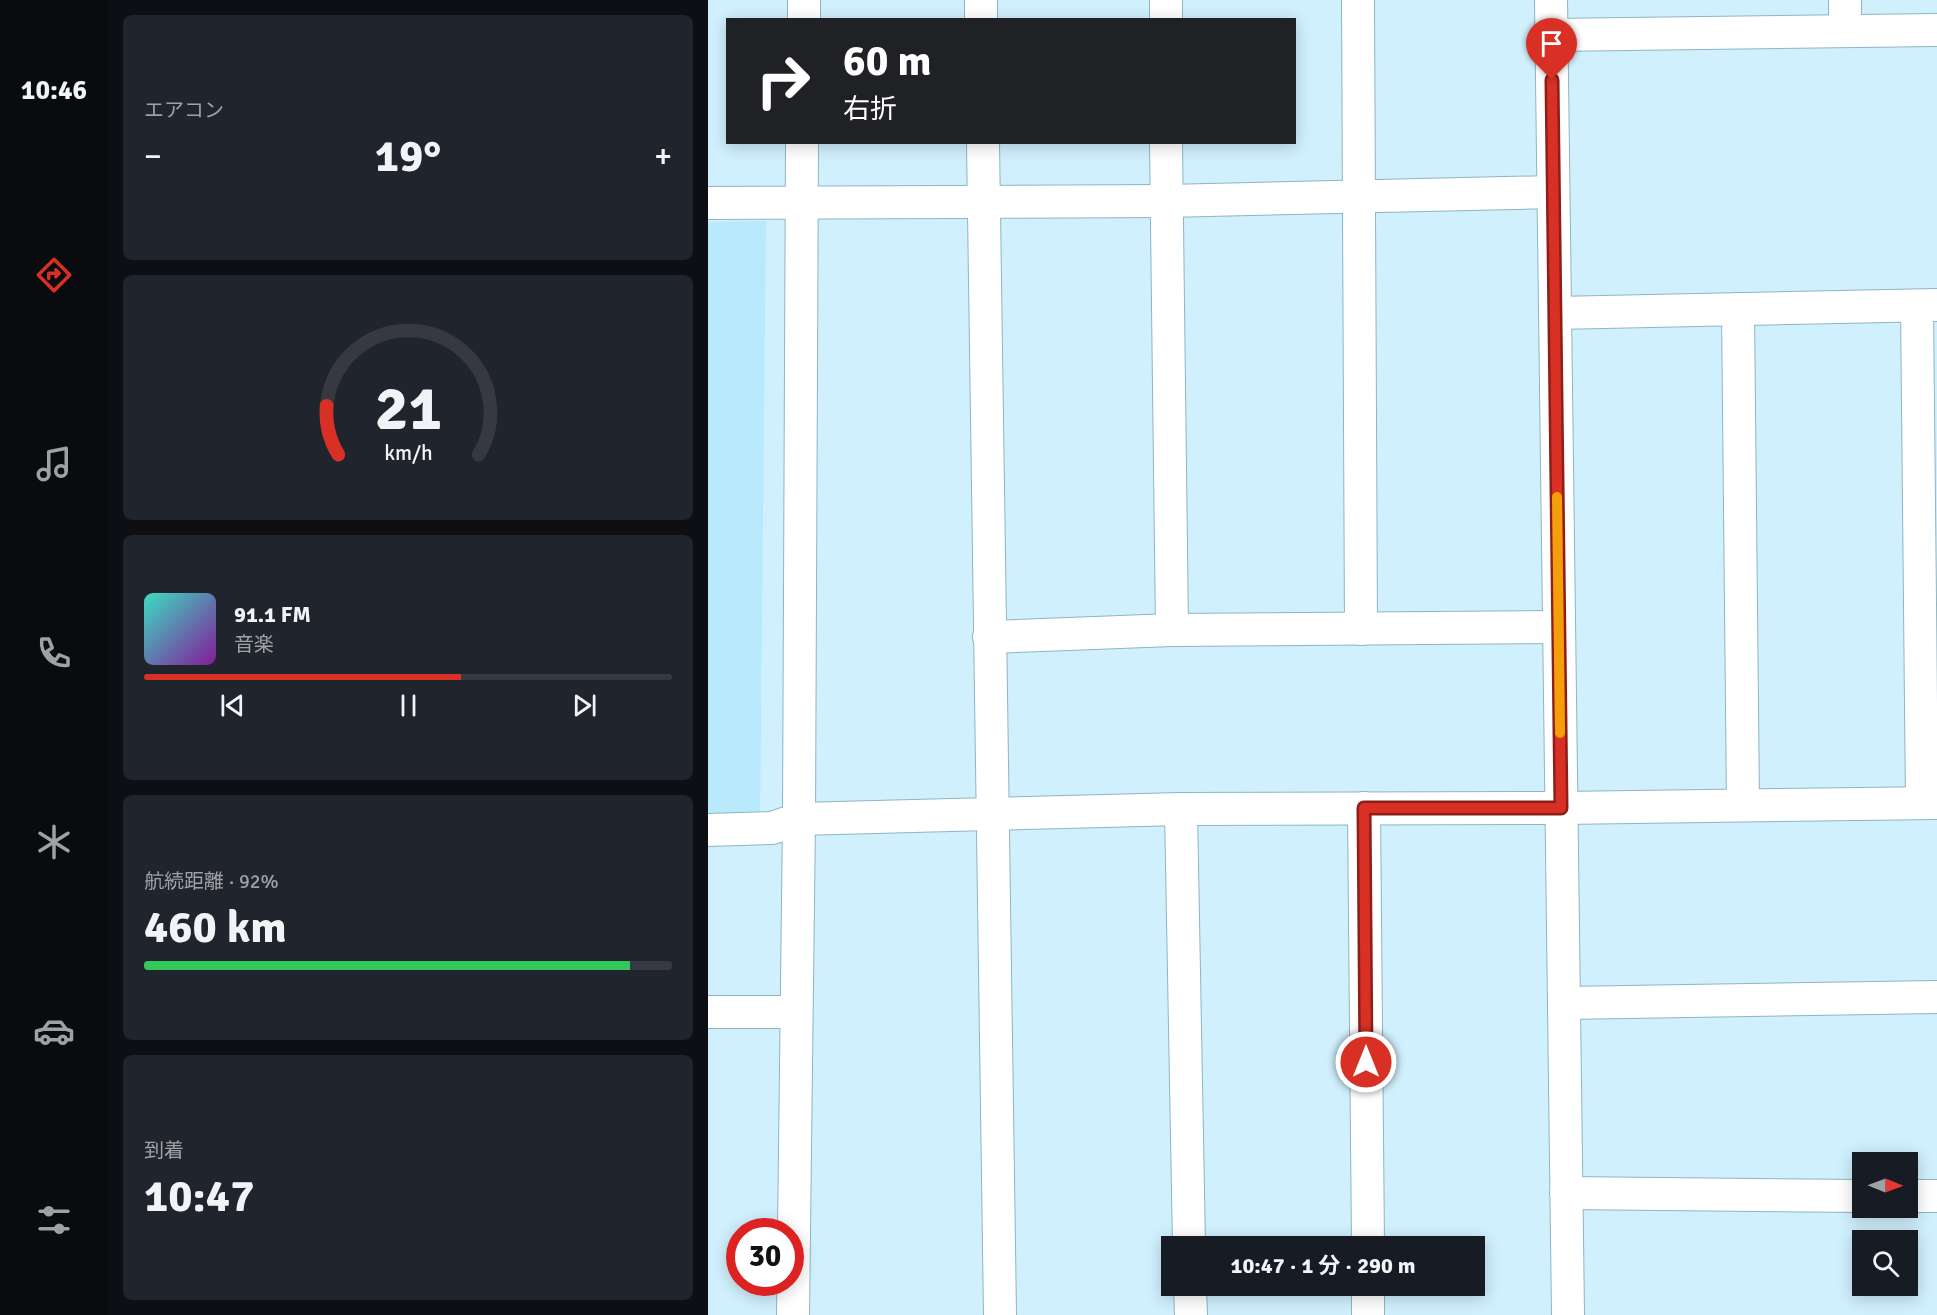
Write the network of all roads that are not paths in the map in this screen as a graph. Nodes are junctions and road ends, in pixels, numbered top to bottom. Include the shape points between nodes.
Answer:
1 (804, 0) edge
2 (981, 0) edge
3 (1166, 0) edge
4 (1358, 0) edge
5 (1551, 0) edge
6 (1845, 0) edge
7 (804, 18) edge
8 (981, 18) edge
9 (1166, 18) edge
10 (1937, 30) edge
11 (1845, 31) junction
12 (1551, 35) junction
13 (802, 144) edge
14 (983, 144) edge
15 (1166, 144) edge
16 (1553, 192) junction
17 (1361, 196) junction
18 (1166, 201) junction
19 (801, 202) junction
20 (708, 203) edge
21 (984, 203) junction
22 (1927, 306) edge
23 (1738, 309) junction
24 (1555, 313) junction
25 (1559, 627) junction
26 (1361, 629) junction
27 (1172, 630) junction
28 (989, 637) junction
29 (1930, 803) edge
30 (1743, 805) junction
31 (1364, 808) junction
32 (1561, 808) junction
33 (1181, 809) junction
34 (993, 814) junction
35 (799, 819) junction
36 (708, 830) edge
37 (1937, 997) edge
38 (1564, 1003) junction
39 (708, 1012) edge
40 (795, 1012) junction
41 (1566, 1193) junction
42 (1852, 1196) edge
43 (1918, 1196) edge
44 (1937, 1196) edge
45 (1189, 1236) edge
46 (1368, 1236) edge
47 (1190, 1296) edge
48 (1368, 1296) edge
49 (793, 1315) edge
50 (1000, 1315) edge
51 (1191, 1315) edge
52 (1368, 1315) edge
53 (1568, 1315) edge

1 - 7 street
2 - 8 street
3 - 9 street
4 - 17 street
5 - 12 street
6 - 11 street
10 - 11 street
11 - 12 street
12 - 16 street
13 - 19 street
14 - 21 street
15 - 18 street
16 - 17 street
16 - 24 street
17 - 18 street
17 - 26 street
18 - 21 street
18 - 27 street
19 - 20 street
19 - 21 street
19 - 35 street
21 - 28 street
22 - 23 street
22 - 29 street
23 - 24 street
23 - 30 street
24 - 25 street
25 - 26 street
25 - 32 street
26 - 27 street
27 - 28 street
28 - 34 street
29 - 30 street
30 - 32 street
31 - 32 street
31 - 33 street
31 - 46 street
32 - 38 street
33 - 34 street
33 - 45 street
34 - 35 street
34 - 50 street
35 - 36 street via 772,828
35 - 40 street
37 - 38 street
38 - 41 street
39 - 40 street
40 - 49 street
41 - 42 street
41 - 53 street
43 - 44 street
47 - 51 street
48 - 52 street

